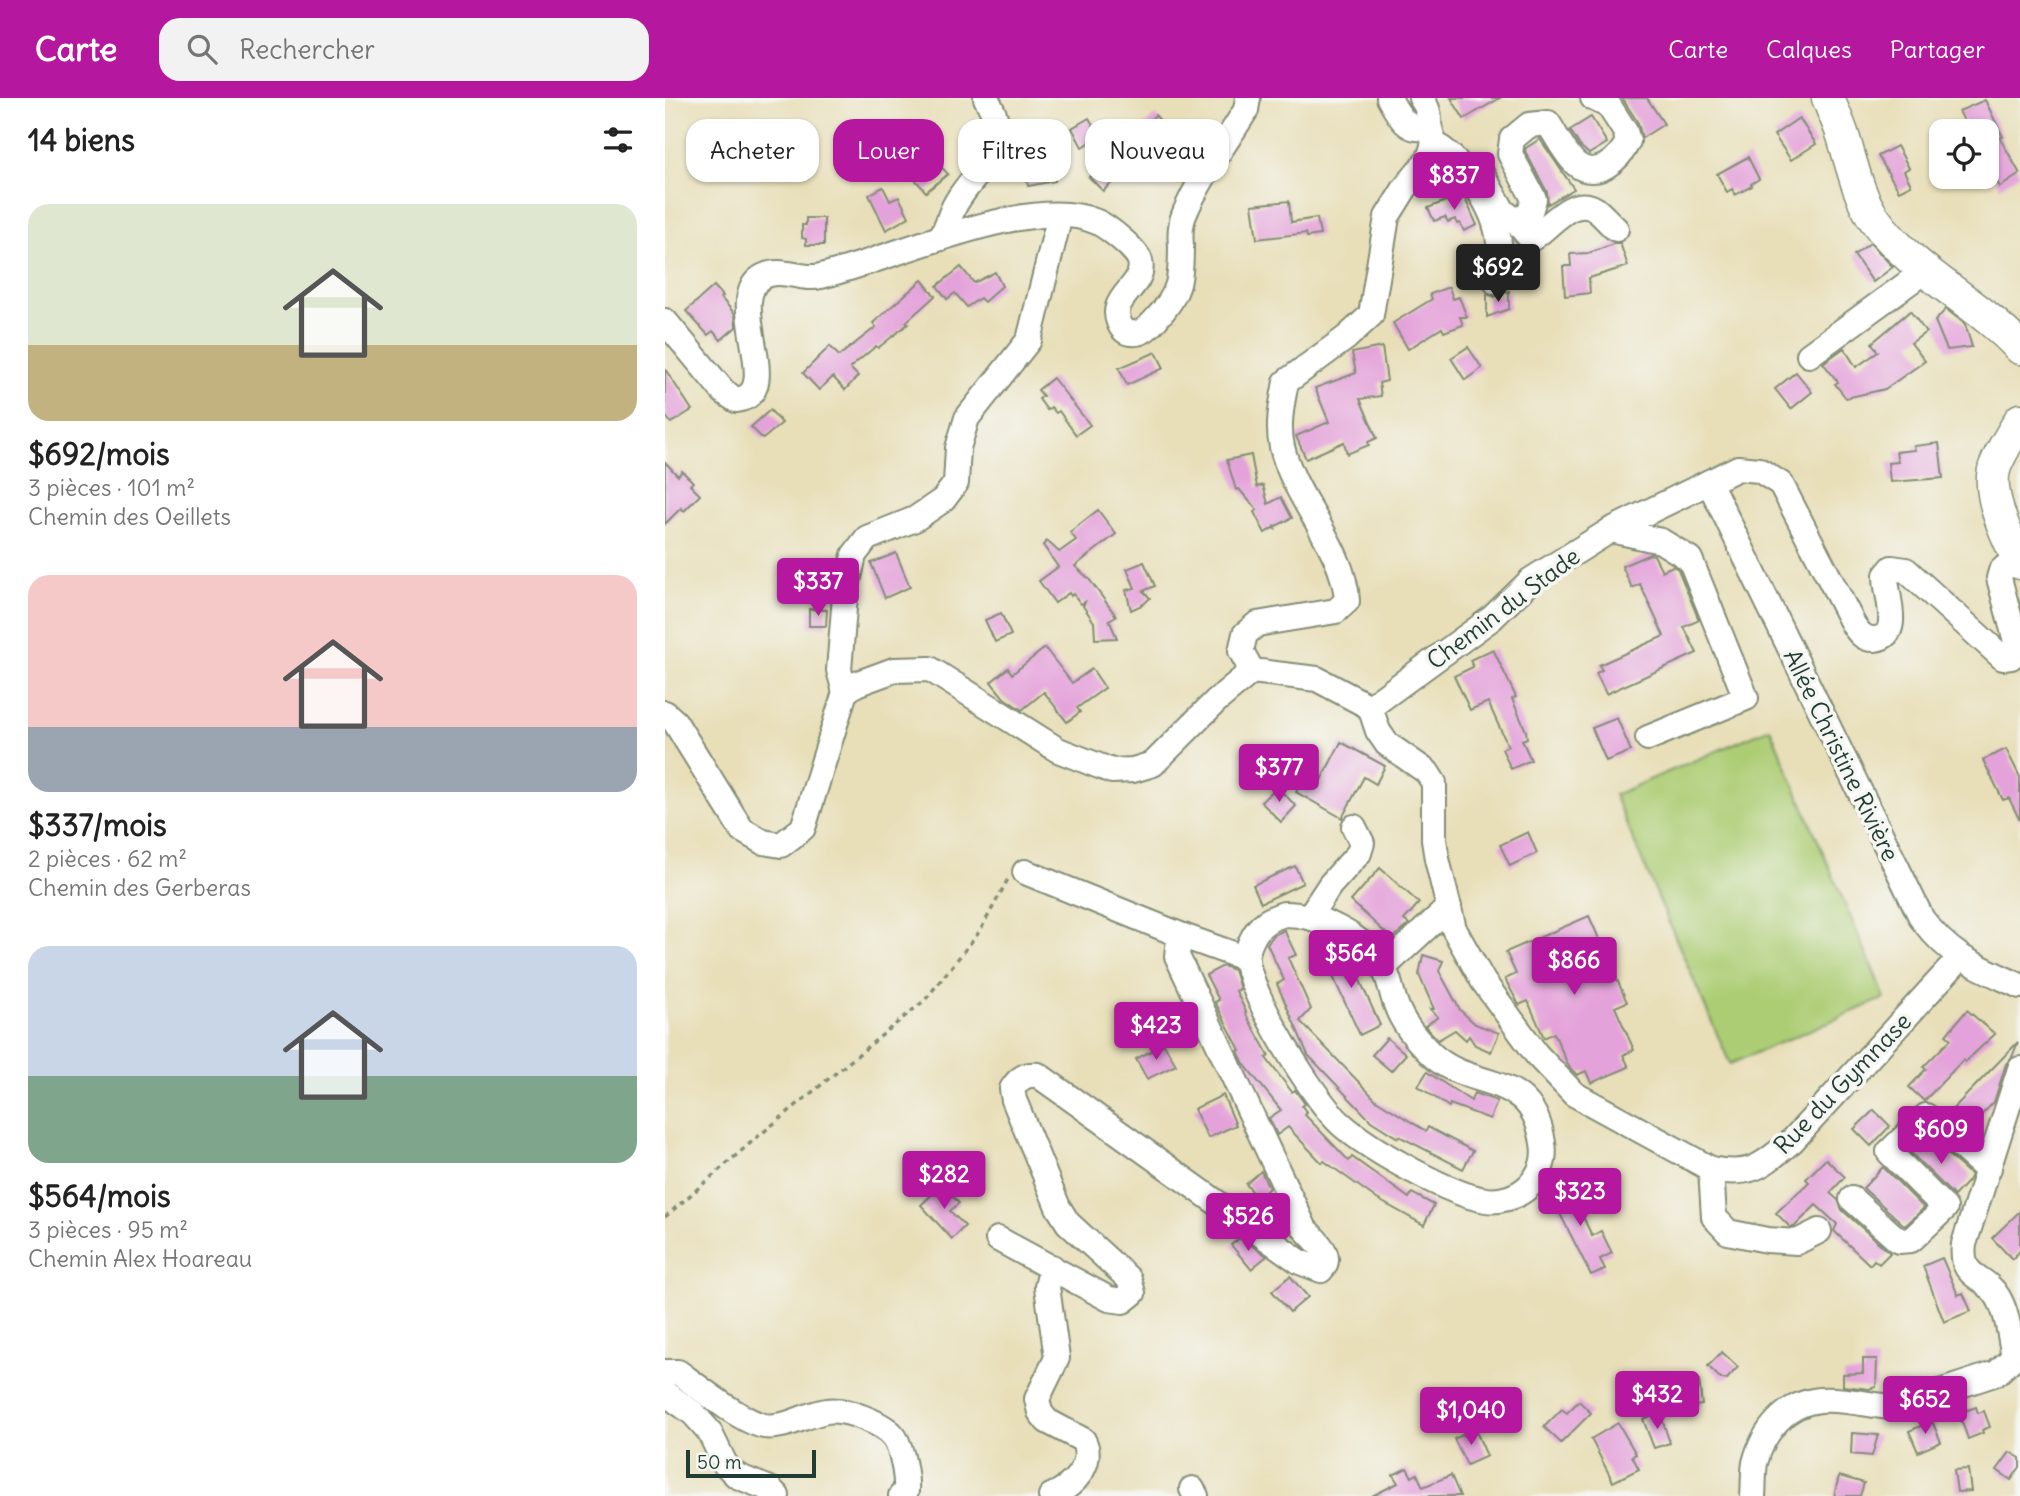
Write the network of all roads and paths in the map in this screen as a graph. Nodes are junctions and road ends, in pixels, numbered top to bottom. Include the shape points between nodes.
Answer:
1 (986, 98) edge
2 (1248, 98) edge
3 (1389, 98) edge
4 (1421, 98) edge
5 (1593, 98) edge
6 (1828, 98) edge
7 (1431, 134) junction
8 (1463, 169) junction
9 (1060, 215) junction
10 (1515, 220) junction
11 (1616, 229) dead end
12 (940, 238) junction
13 (1926, 270) junction
14 (1496, 282) dead end
15 (665, 321) edge
16 (2020, 348) edge
17 (1809, 355) dead end
18 (2020, 420) edge
19 (1709, 482) junction
20 (1611, 530) junction
21 (2019, 558) edge
22 (1252, 671) junction
23 (845, 692) junction
24 (1370, 707) junction
25 (665, 713) edge
26 (1648, 738) dead end
27 (1354, 827) dead end
28 (1025, 872) joint
29 (1449, 907) junction
30 (1310, 917) junction
31 (1183, 936) junction
32 (1960, 958) junction
33 (1247, 959) junction
34 (1384, 967) junction
35 (2020, 986) edge
36 (2020, 1069) edge
37 (1989, 1168) junction
38 (1711, 1169) junction
39 (1852, 1199) dead end
40 (665, 1217) edge
41 (1819, 1231) dead end
42 (998, 1239) dead end
43 (1052, 1267) junction
44 (2017, 1358) edge
45 (665, 1372) edge
46 (665, 1393) edge
47 (776, 1496) edge
48 (901, 1496) edge
49 (1051, 1496) edge
50 (1753, 1496) edge

1 - 12 street via 1000,132 996,150 957,202
2 - 9 street via 1246,110 1183,218 1179,283 1172,302 1141,332 1130,333 1118,319 1118,307 1140,270 1135,250 1098,223
3 - 7 street via 1401,120
4 - 7 street via 1430,117
5 - 10 street via 1609,106 1625,131 1628,141 1622,154 1602,169 1589,170 1576,164 1548,122 1529,125 1511,138 1510,154 1534,199 1529,215
6 - 13 main road via 1872,215 1898,248
7 - 8 street
7 - 22 street via 1429,159 1387,218 1371,315 1286,382 1279,415 1281,447 1346,582 1347,601 1336,611 1257,624 1245,634 1241,651
8 - 10 street via 1479,169 1503,211
8 - 14 street via 1493,218 1499,242
9 - 12 street via 1033,214
9 - 23 street via 1029,340 967,418 955,483 943,500 915,519 867,538 854,555 845,596 839,670
10 - 11 street via 1531,239 1578,205 1594,208
12 - 15 street via 818,277 784,272 762,276 749,297 757,372 752,394 746,399 736,400 724,391
13 - 16 main road
13 - 17 street
18 - 21 main road via 1993,476 2002,523
19 - 20 street, Chemin du Stade
19 - 21 street, Chemin du Stade via 1738,468 1750,468 1781,484 1853,624 1869,639 1878,639 1890,629 1886,575 1898,567 2003,658 2011,657 2018,649 1999,578 2001,570
19 - 32 street, Allée Christine Rivière via 1922,919
20 - 24 street, Chemin du Stade via 1531,580 1492,618
20 - 26 street via 1661,541 1690,559 1746,698
22 - 23 street via 1153,764 1133,770 1112,771 1058,750 930,669 894,670
22 - 24 street via 1317,679
23 - 25 street via 803,828 781,845 763,842 743,830
24 - 29 street via 1387,744 1427,772 1434,783 1434,840
27 - 30 street via 1361,843 1359,853 1330,885
28 - 31 street
28 - 40 path via 1016,869 1010,875 980,931 925,1000
29 - 34 street
29 - 38 street, Rue du Gymnase via 1454,929 1483,981 1537,1055 1574,1094
30 - 33 street via 1284,914 1265,922 1250,943
30 - 34 street via 1337,927
31 - 33 street
31 - 43 street via 1177,956 1305,1229 1324,1250 1325,1266 1321,1270 1300,1262 1059,1089 1038,1075 1027,1074 1012,1089 1014,1100 1058,1207 1068,1223 1129,1279 1133,1293 1123,1301 1109,1299
32 - 35 street, Allée Christine Rivière
32 - 38 street, Rue du Gymnase via 1792,1141 1751,1171
33 - 34 street via 1254,988 1305,1080 1341,1124 1394,1161 1473,1199 1499,1202 1525,1190 1539,1176 1545,1155 1533,1113 1521,1096 1433,1056 1407,1028
36 - 37 street
37 - 39 street via 1926,1116 1889,1152 1945,1208 1911,1240 1899,1241
37 - 44 street via 1963,1259 1966,1269 1997,1296
38 - 41 street via 1714,1217 1728,1232 1797,1242
42 - 43 street
43 - 49 street via 1047,1287 1057,1358 1037,1399 1047,1420 1083,1440 1088,1452 1077,1478
44 - 50 street via 1997,1373 1891,1407 1820,1400 1803,1403 1783,1414 1764,1438 1755,1465
45 - 48 street via 678,1371 746,1419 765,1426 826,1410 843,1410 878,1425 895,1438 907,1480
46 - 47 street via 709,1431 725,1464 737,1476

